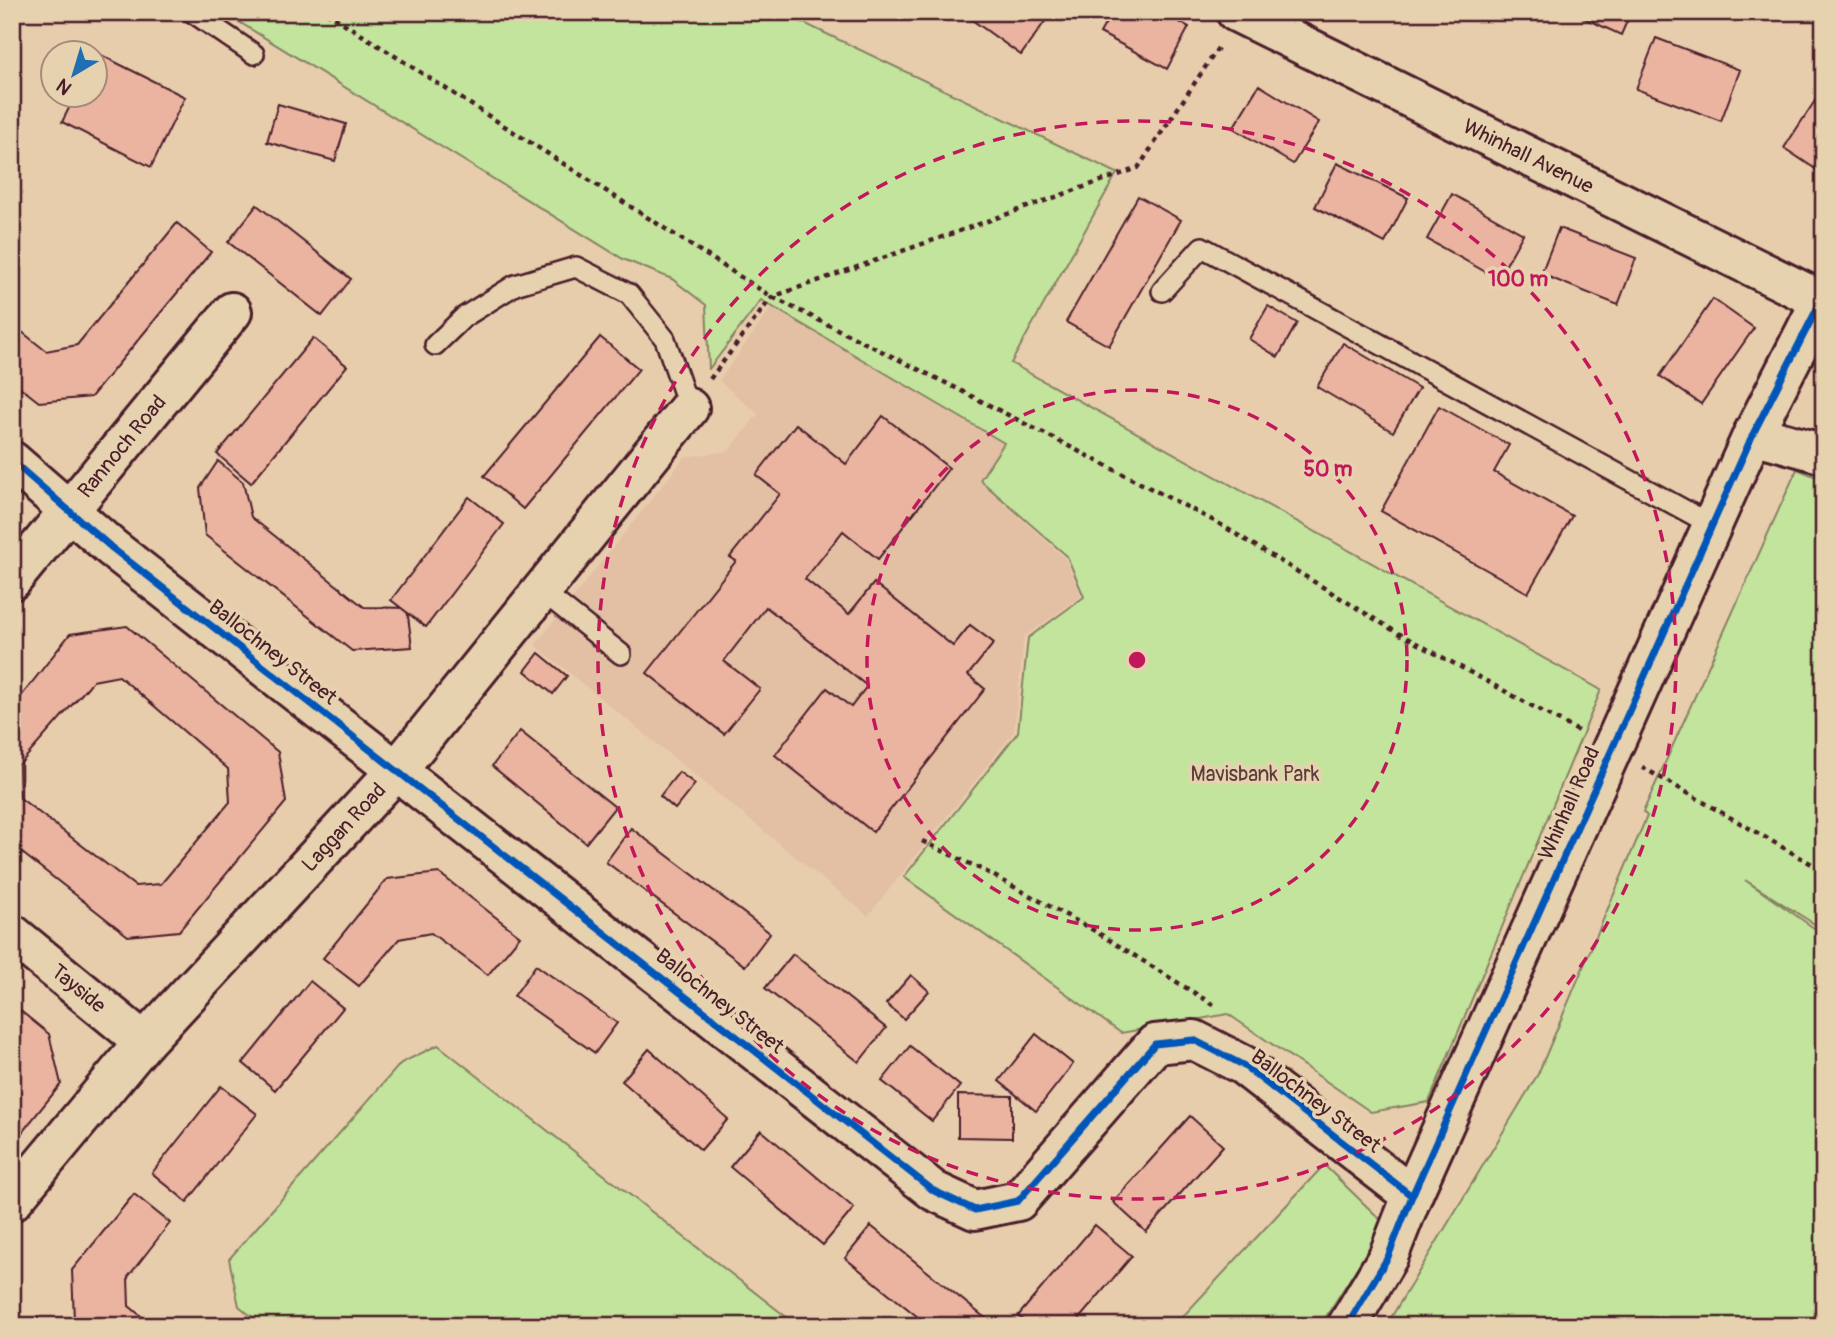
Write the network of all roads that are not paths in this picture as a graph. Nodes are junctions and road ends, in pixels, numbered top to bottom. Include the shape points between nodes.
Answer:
1 (192, 12) edge
2 (1238, 13) edge
3 (254, 54) dead end
4 (1162, 291) dead end
5 (1822, 298) edge
6 (232, 312) dead end
7 (435, 345) dead end
8 (689, 408) joint
9 (1753, 434) junction
10 (1824, 454) edge
11 (12, 461) edge
12 (68, 510) junction
13 (1712, 525) junction
14 (12, 580) edge
15 (542, 591) junction
16 (621, 654) dead end
17 (397, 771) junction
18 (12, 934) edge
19 (145, 1042) junction
20 (1412, 1196) junction
21 (12, 1201) edge
22 (1347, 1326) edge

1 - 3 lane
2 - 5 street, Whinhall Avenue
4 - 13 lane via 1202,247
5 - 9 street, Whinhall Road
6 - 12 street, Rannoch Road
7 - 8 lane via 464,317 514,285 576,267 629,294 665,339
8 - 15 street, Laggan Road
9 - 10 street
9 - 13 street, Whinhall Road
11 - 12 street, Ballochney Street
12 - 14 street, Rannoch Road
12 - 17 street, Ballochney Street
13 - 20 street, Whinhall Road
15 - 16 lane
15 - 17 street, Laggan Road
17 - 19 street, Laggan Road
17 - 20 street, Ballochney Street via 934,1191 975,1210 1018,1201 1155,1044 1194,1040 1243,1065
18 - 19 street, Tayside
19 - 21 street, Laggan Road
20 - 22 street, Whinhall Road via 1388,1257

